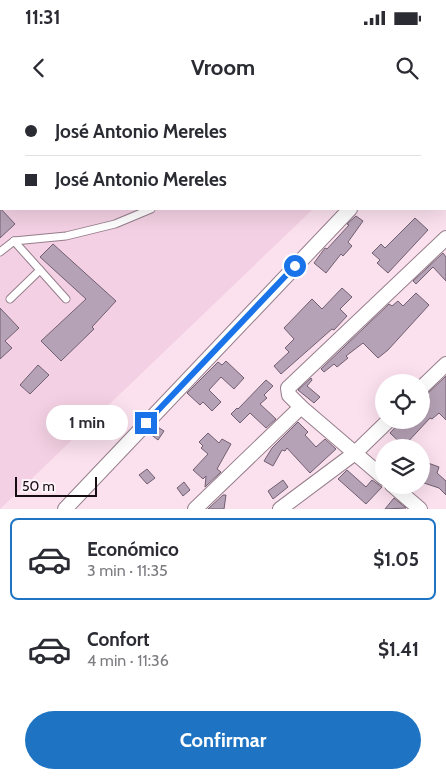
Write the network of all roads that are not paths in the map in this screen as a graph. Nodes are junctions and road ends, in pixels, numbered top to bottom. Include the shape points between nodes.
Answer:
1 (149, 210) edge
2 (349, 210) edge
3 (446, 238) edge
4 (14, 241) junction
5 (0, 252) edge
6 (40, 270) junction
7 (10, 299) dead end
8 (66, 299) dead end
9 (446, 364) edge
10 (430, 379) edge
11 (302, 407) junction
12 (380, 429) edge
13 (355, 453) junction
14 (375, 470) edge
15 (402, 494) edge
16 (65, 509) edge
17 (195, 509) edge
18 (280, 509) edge
19 (420, 509) edge

1 - 4 lane via 115,224 74,234
2 - 16 street
3 - 11 street via 288,388 288,395
4 - 5 lane
4 - 6 lane
6 - 7 lane
6 - 8 lane
9 - 10 street
11 - 13 street
11 - 17 street
12 - 13 street
13 - 14 street
13 - 18 street
15 - 19 street

